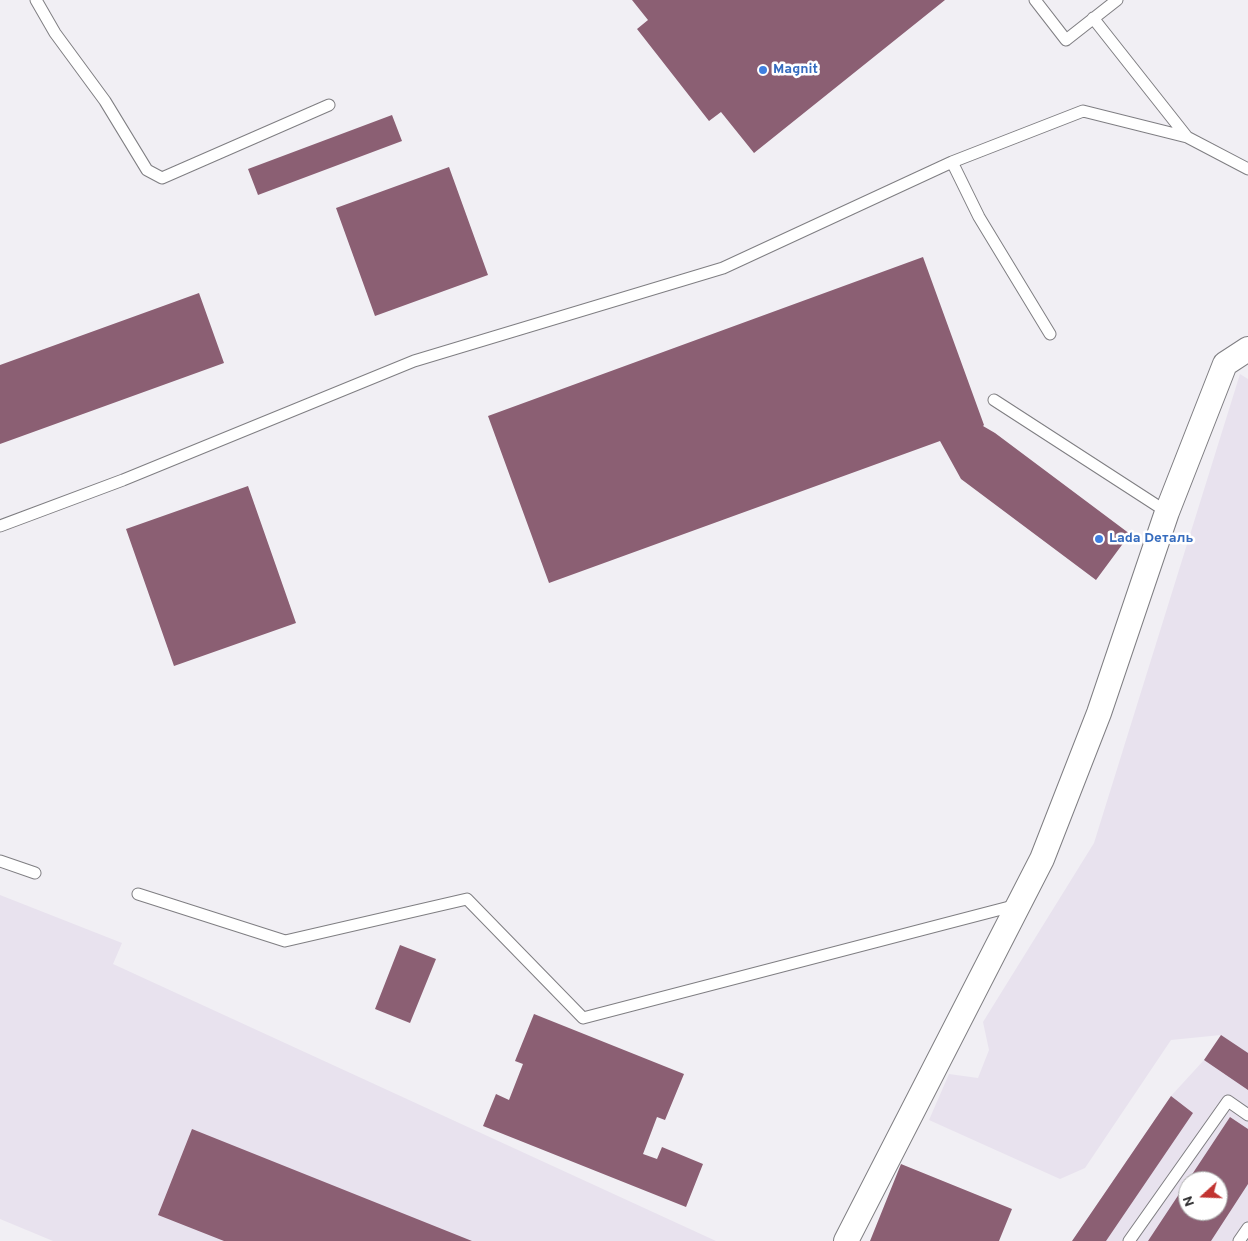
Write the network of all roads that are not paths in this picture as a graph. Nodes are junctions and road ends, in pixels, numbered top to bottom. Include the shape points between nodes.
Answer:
1 (36, 0) edge
2 (1035, 0) edge
3 (1117, 0) edge
4 (1094, 18) junction
5 (329, 106) dead end
6 (1187, 137) junction
7 (952, 162) junction
8 (1248, 169) edge
9 (1050, 334) dead end
10 (1248, 349) edge
11 (994, 400) dead end
12 (1167, 512) junction
13 (0, 526) edge
14 (0, 861) edge
15 (35, 874) dead end
16 (138, 894) dead end
17 (1019, 905) junction
18 (1248, 1115) edge
19 (1248, 1228) edge
20 (846, 1241) edge
21 (1129, 1241) edge
22 (1239, 1241) edge

1 - 5 lane via 55,34 105,101 147,170 162,178
2 - 4 lane via 1066,40
3 - 4 lane
4 - 6 lane
6 - 7 lane via 1083,111
6 - 8 lane
7 - 9 lane via 979,217
7 - 13 lane via 723,268 414,361 123,480
10 - 12 street via 1225,364
11 - 12 lane
12 - 17 street via 1099,713 1042,859
14 - 15 lane
16 - 17 lane via 285,941 467,899 582,1018
17 - 20 street
18 - 21 lane via 1228,1101
19 - 22 lane

